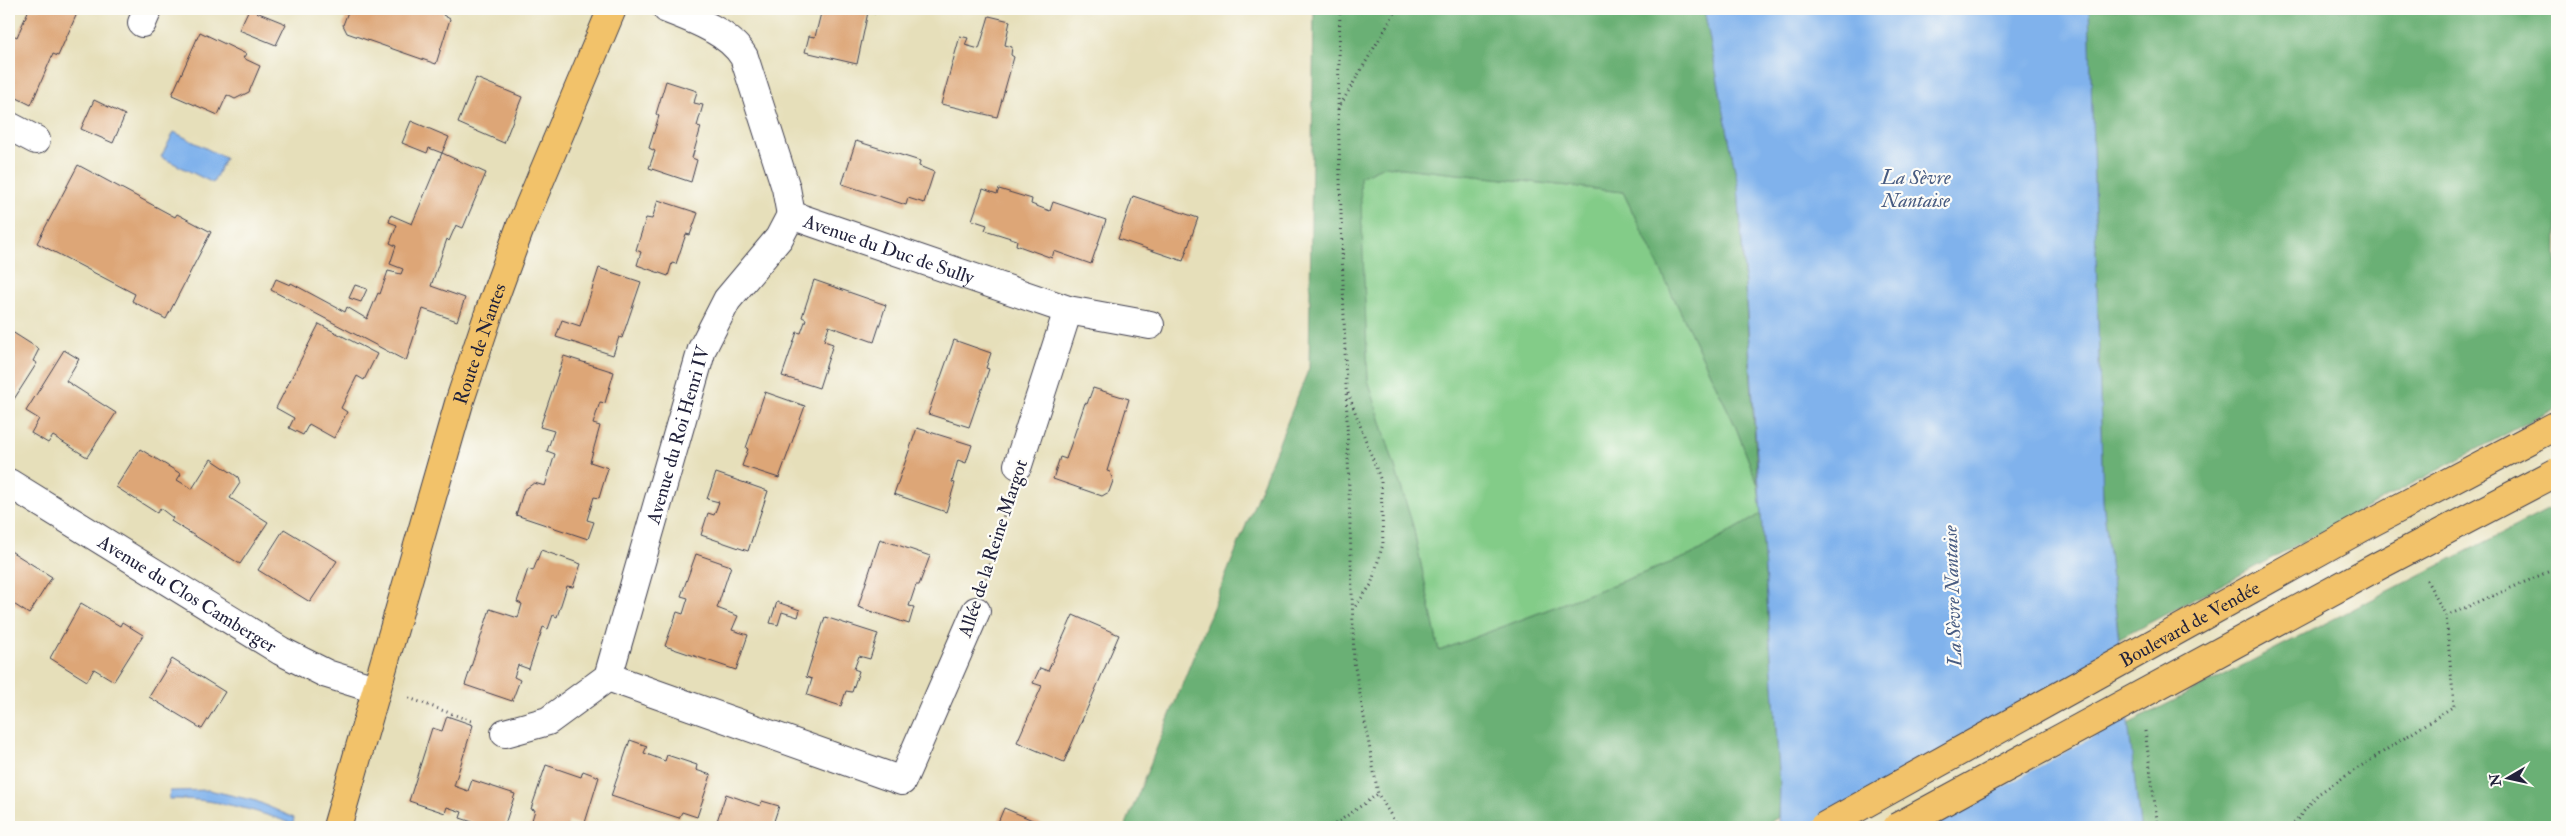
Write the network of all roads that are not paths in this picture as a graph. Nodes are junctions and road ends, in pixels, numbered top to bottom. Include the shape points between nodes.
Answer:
1 (612, 9) edge
2 (667, 9) edge
3 (9, 126) edge
4 (36, 140) dead end
5 (791, 215) junction
6 (1068, 310) junction
7 (1150, 324) dead end
8 (2557, 425) edge
9 (1018, 466) road end
10 (2557, 472) edge
11 (9, 482) edge
12 (976, 611) road end
13 (608, 676) junction
14 (375, 689) junction
15 (505, 733) road end
16 (337, 827) edge
17 (1823, 827) edge
18 (1898, 827) edge

1 - 14 main road, Route de Nantes via 520,228 490,310
2 - 5 street, Avenue du Duc de Sully via 737,45 744,57 786,188
3 - 4 street
5 - 6 street, Avenue du Duc de Sully
5 - 13 street, Avenue du Roi Henri IV via 779,238 727,300 702,349
6 - 7 street, Avenue du Duc de Sully
6 - 9 street, Allée de la Reine Margot
8 - 17 main road, Boulevard de Vendée, bridge via 2363,527
10 - 18 main road, Boulevard de Vendée, bridge via 2380,564
11 - 14 street, Avenue du Clos Camberger via 281,651 327,674
12 - 13 street, Allée de la Reine Margot via 902,780
13 - 15 street via 548,721
14 - 16 main road, Route de Nantes

